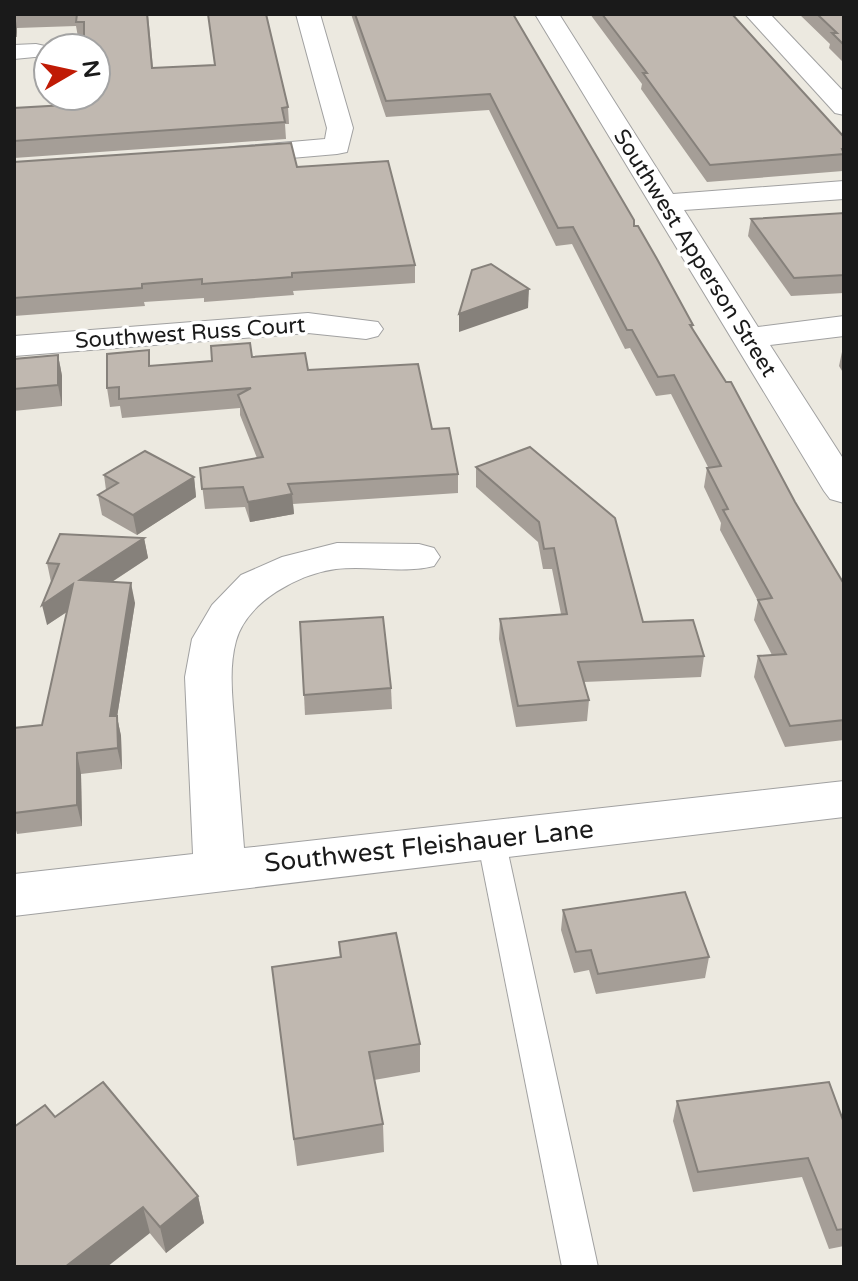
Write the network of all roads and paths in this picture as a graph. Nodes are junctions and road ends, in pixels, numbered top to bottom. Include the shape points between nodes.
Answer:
1 (308, 14) edge
2 (547, 14) edge
3 (757, 14) edge
4 (833, 82) edge
5 (844, 107) edge
6 (213, 157) edge
7 (844, 190) edge
8 (664, 203) junction
9 (844, 326) edge
10 (366, 329) dead end
11 (748, 338) junction
12 (14, 346) edge
13 (844, 491) edge
14 (419, 557) dead end
15 (844, 799) edge
16 (491, 839) junction
17 (220, 869) junction
18 (14, 895) edge
19 (580, 1267) edge

1 - 6 street via 340,128 337,146
2 - 8 street, Southwest Apperson Street
3 - 4 street
4 - 5 street
7 - 8 street
8 - 11 street, Southwest Apperson Street
9 - 11 street
10 - 12 street, Southwest Russ Court via 308,323
11 - 13 street, Southwest Apperson Street
14 - 17 street via 337,556 297,566 256,585 227,615 214,639 208,677
15 - 16 street, Southwest Fleishauer Lane
16 - 17 street, Southwest Fleishauer Lane
16 - 19 lane
17 - 18 street, Southwest Fleishauer Lane

